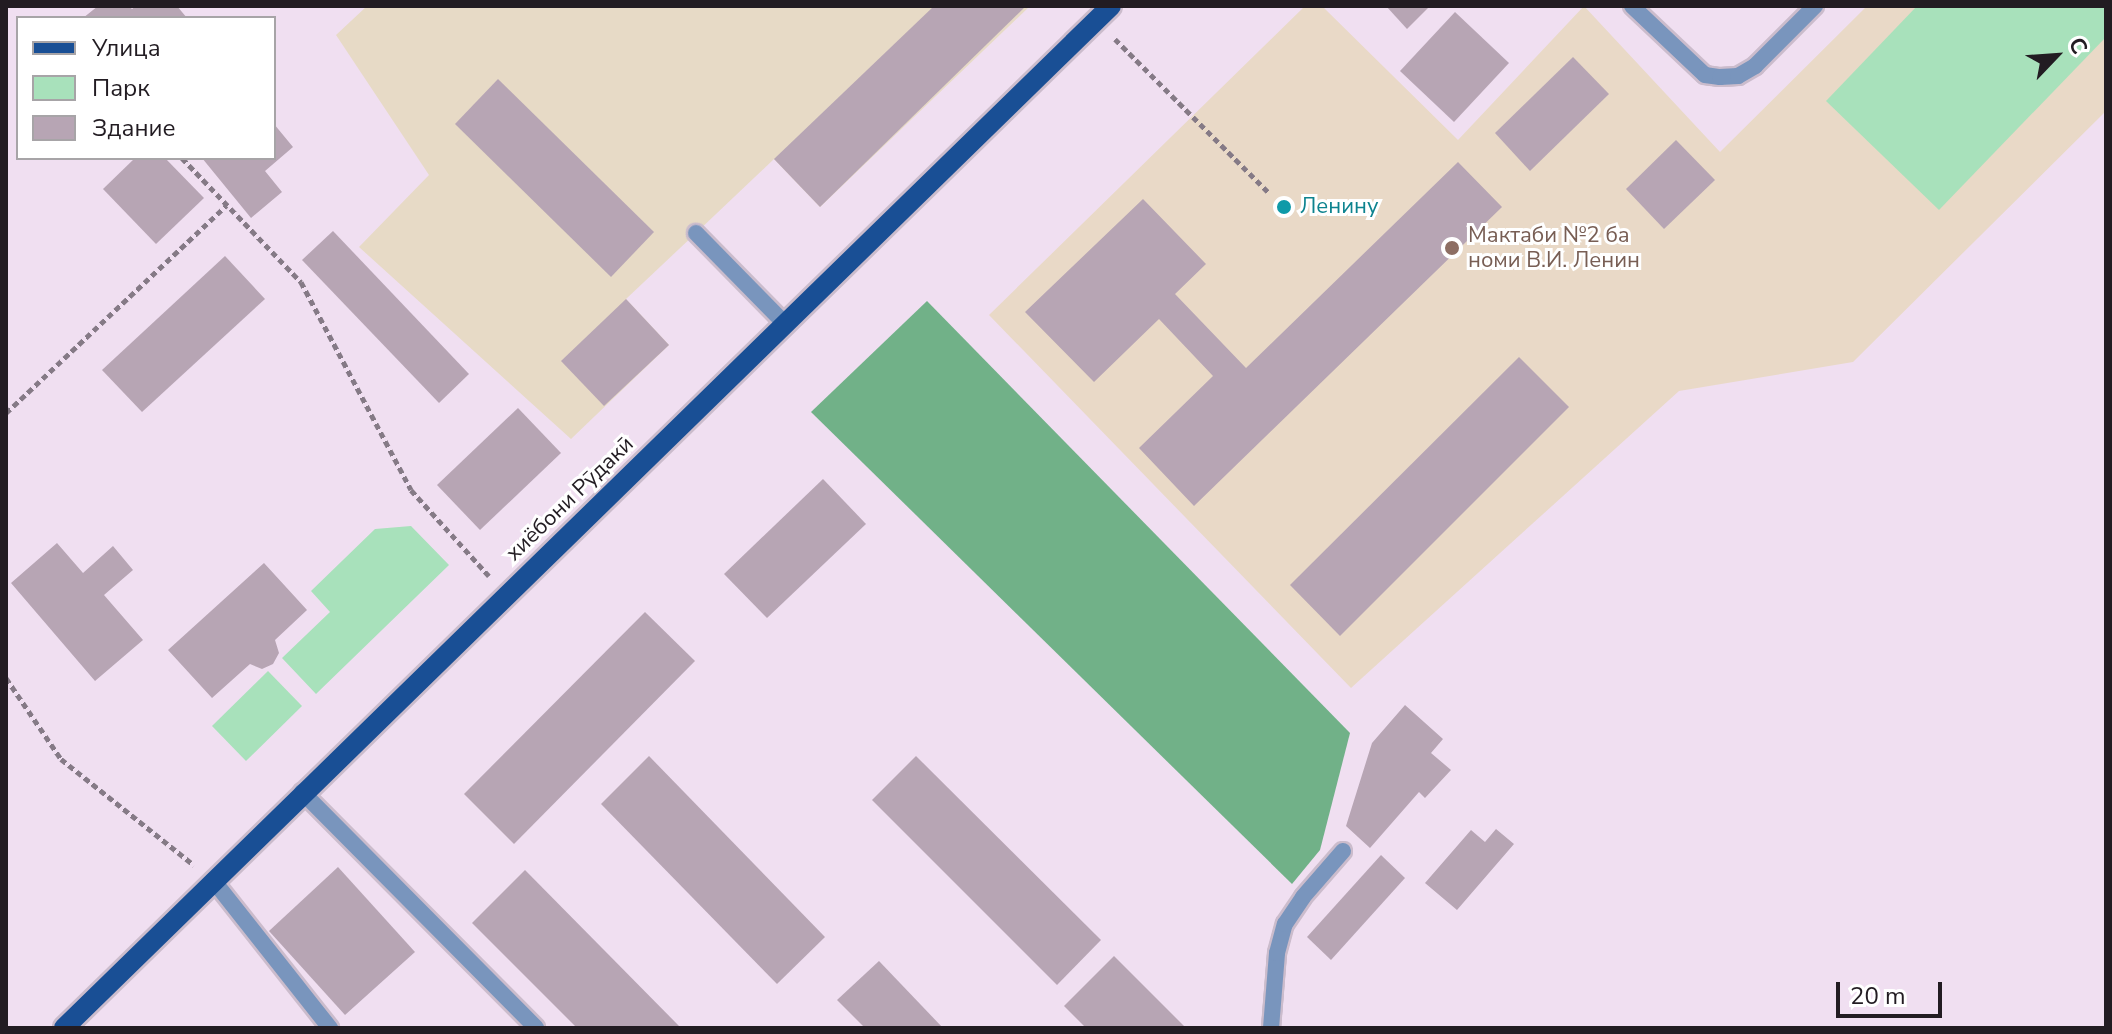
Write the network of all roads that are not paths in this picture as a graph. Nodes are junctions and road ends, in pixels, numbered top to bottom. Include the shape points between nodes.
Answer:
1 (1632, 6) edge
2 (1815, 6) edge
3 (1104, 13) edge
4 (696, 233) dead end
5 (785, 324) junction
6 (302, 792) junction
7 (1343, 851) dead end
8 (213, 880) junction
9 (64, 1028) edge
10 (330, 1028) edge
11 (536, 1028) edge
12 (1271, 1028) edge

1 - 2 lane via 1705,75 1720,77 1738,76 1755,66
3 - 5 main road, хиёбони Рӯдакӣ
4 - 5 lane
5 - 6 main road, хиёбони Рӯдакӣ
6 - 8 main road, хиёбони Рӯдакӣ
6 - 11 lane
7 - 12 lane via 1285,924 1277,953
8 - 9 main road, хиёбони Рӯдакӣ
8 - 10 lane

